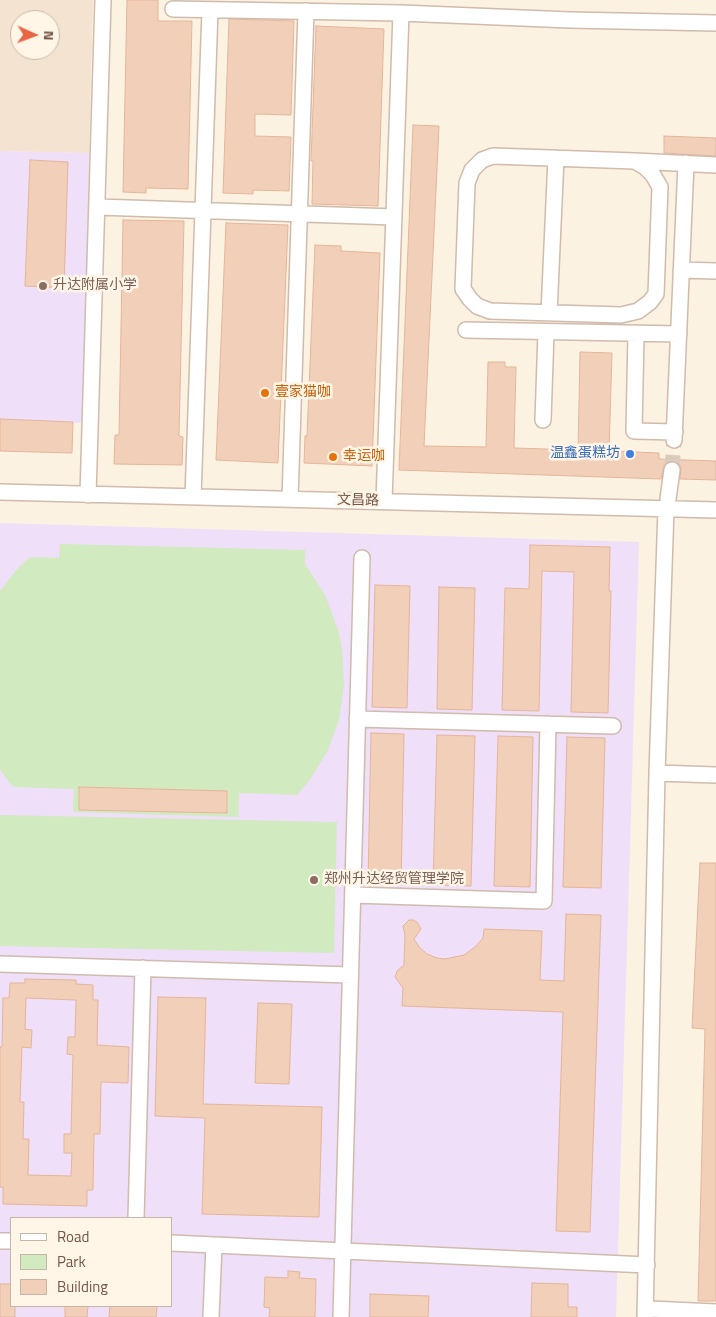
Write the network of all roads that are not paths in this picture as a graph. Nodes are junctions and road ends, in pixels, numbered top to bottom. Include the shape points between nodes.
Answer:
1 (103, 0) edge
2 (173, 9) dead end
3 (210, 10) junction
4 (306, 11) junction
5 (401, 13) junction
6 (716, 23) edge
7 (556, 158) junction
8 (635, 161) junction
9 (686, 164) junction
10 (716, 165) edge
11 (98, 207) junction
12 (203, 210) junction
13 (299, 214) junction
14 (394, 217) junction
15 (682, 270) junction
16 (716, 271) edge
17 (549, 313) junction
18 (466, 330) dead end
19 (546, 332) junction
20 (636, 334) junction
21 (679, 334) junction
22 (543, 420) dead end
23 (672, 470) tunnel mouth
24 (0, 492) edge
25 (88, 494) junction
26 (194, 497) junction
27 (290, 499) junction
28 (384, 501) junction
29 (667, 504) junction
30 (716, 510) edge
31 (362, 558) dead end
32 (357, 719) junction
33 (548, 724) junction
34 (613, 726) dead end
35 (657, 773) junction
36 (716, 775) edge
37 (353, 895) junction
38 (0, 964) edge
39 (142, 968) junction
40 (350, 975) junction
41 (136, 1217) edge
42 (172, 1243) edge
43 (214, 1245) junction
44 (343, 1251) junction
45 (647, 1265) junction
46 (716, 1312) edge
47 (648, 1313) edge
48 (211, 1317) edge
49 (341, 1317) edge

1 - 11 street
2 - 3 street
3 - 4 street
3 - 12 street
4 - 5 street
4 - 13 street
5 - 6 street
5 - 14 street
7 - 8 street
7 - 17 street
7 - 17 street via 493,156 482,160 472,170 467,183 463,289 478,306 490,311
8 - 9 street
8 - 17 street via 653,175 660,187 656,294 638,311 621,315
9 - 10 street
9 - 15 street
11 - 12 street
11 - 25 street
12 - 13 street
12 - 26 street
13 - 14 street
13 - 27 street
14 - 28 street
15 - 16 street
15 - 21 street
18 - 19 street
19 - 20 street
19 - 22 street
20 - 21 street
20 - 21 street via 634,431 675,436
23 - 29 street
24 - 25 street, 文昌路
25 - 26 street, 文昌路
26 - 27 street, 文昌路
27 - 28 street, 文昌路
28 - 29 street, 文昌路
29 - 30 street, 文昌路
29 - 35 street
31 - 32 street
32 - 33 street
32 - 37 street
33 - 34 street
33 - 37 street via 544,901
35 - 36 street
35 - 45 street
37 - 40 street
38 - 39 street
39 - 40 street
39 - 41 street
40 - 44 street
42 - 43 street
43 - 44 street
43 - 48 street
44 - 45 street
44 - 49 street
45 - 47 street
46 - 47 street

